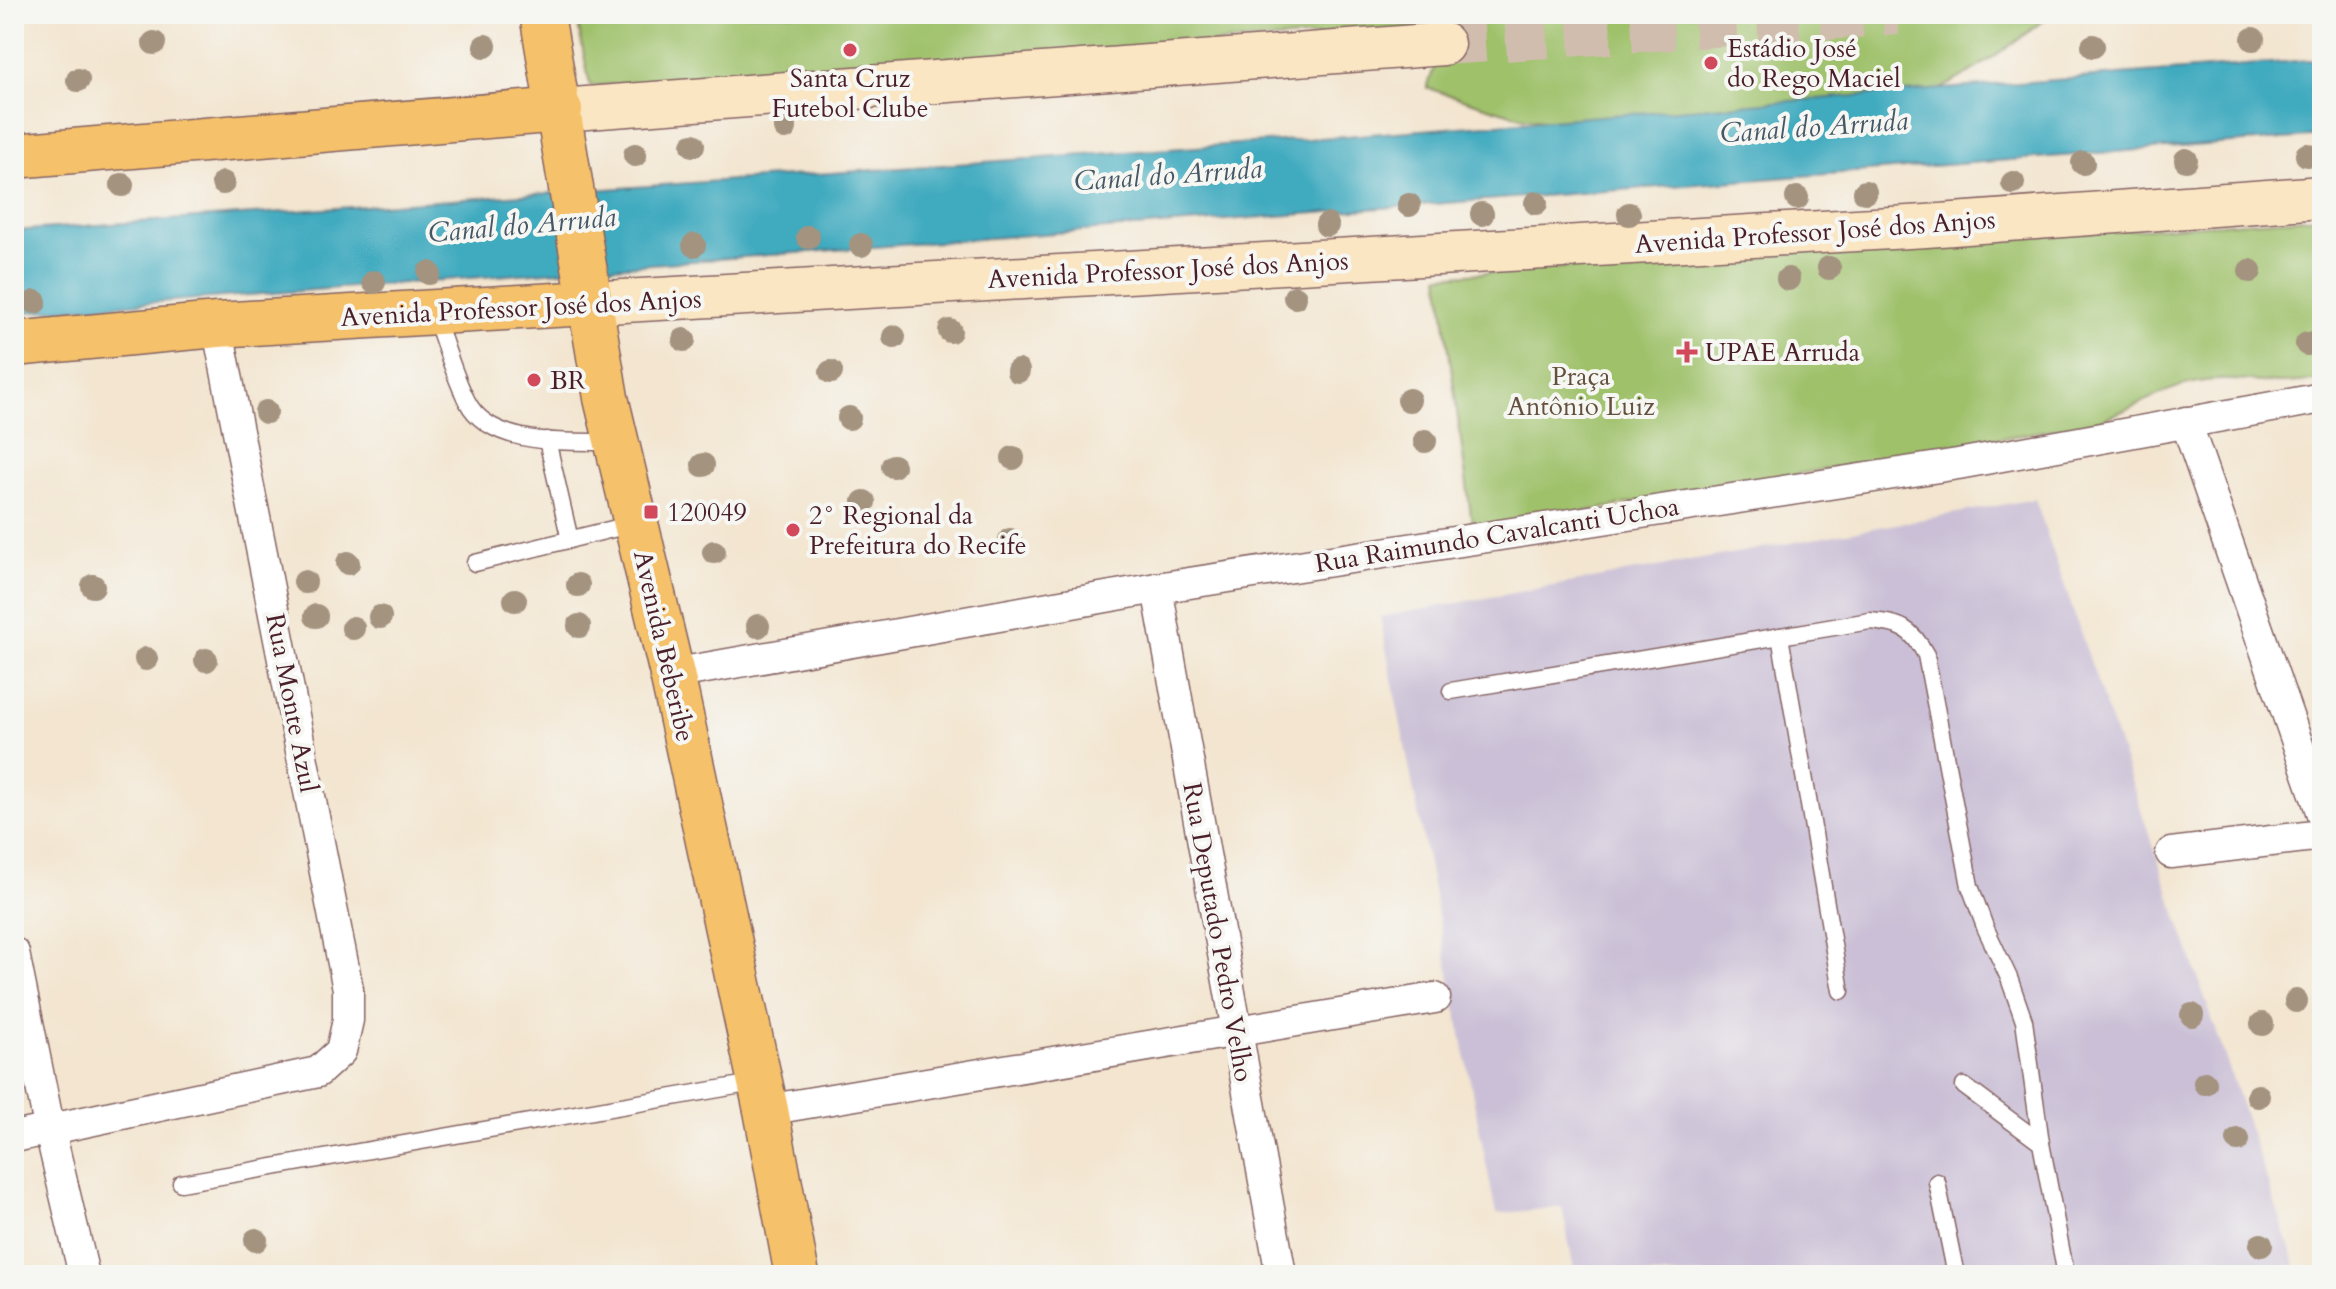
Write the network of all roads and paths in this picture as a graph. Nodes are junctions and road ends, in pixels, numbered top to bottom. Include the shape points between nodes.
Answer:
1 (542, 14) edge
2 (1443, 44) tunnel mouth
3 (560, 110) junction
4 (14, 156) edge
5 (2322, 197) edge
6 (586, 288) junction
7 (434, 313) junction
8 (217, 325) junction
9 (14, 344) edge
10 (2322, 398) edge
11 (2186, 422) junction
12 (547, 440) junction
13 (616, 442) junction
14 (636, 523) junction
15 (570, 540) junction
16 (475, 563) dead end
17 (1157, 588) junction
18 (1780, 636) junction
19 (672, 674) junction
20 (1451, 691) dead end
21 (2322, 814) edge
22 (2322, 835) edge
23 (2171, 853) dead end
24 (14, 953) edge
25 (1841, 991) dead end
26 (1435, 998) dead end
27 (1236, 1032) junction
28 (1964, 1086) dead end
29 (763, 1096) junction
30 (50, 1131) junction
31 (14, 1137) edge
32 (2041, 1143) junction
33 (1937, 1182) dead end
34 (181, 1183) dead end
35 (84, 1275) edge
36 (797, 1275) edge
37 (1281, 1275) edge
38 (1956, 1275) edge
39 (2066, 1275) edge

1 - 3 main road, Avenida Beberibe
2 - 3 main road
3 - 4 main road
3 - 6 main road, Avenida Beberibe
5 - 6 main road, Avenida Professor José dos Anjos via 1910,227
6 - 7 main road, Avenida Professor José dos Anjos
6 - 13 main road, Avenida Beberibe
7 - 8 main road, Avenida Professor José dos Anjos
7 - 12 lane via 468,404 491,426
8 - 9 main road, Avenida Professor José dos Anjos
8 - 30 street, Rua Monte Azul via 348,989 348,1020 341,1051 318,1072
10 - 11 street, Rua Raimundo Cavalcanti Uchoa
11 - 17 street, Rua Raimundo Cavalcanti Uchoa via 1958,464
11 - 21 street
12 - 13 lane
12 - 15 lane
13 - 14 main road, Avenida Beberibe
14 - 15 lane
14 - 19 main road, Avenida Beberibe
15 - 16 lane
17 - 19 street, Rua Raimundo Cavalcanti Uchoa
17 - 27 street, Rua Deputado Pedro Velho
18 - 20 lane
18 - 25 lane
18 - 32 lane via 1870,621 1895,623 1915,635 1926,655 1970,886 2024,1021
19 - 29 main road, Avenida Beberibe
22 - 23 street
24 - 30 street
26 - 27 street
27 - 29 street
27 - 37 street, Rua Deputado Pedro Velho
28 - 32 lane
29 - 34 lane
29 - 36 main road, Avenida Beberibe
30 - 31 street
30 - 35 street
32 - 39 lane
33 - 38 lane

